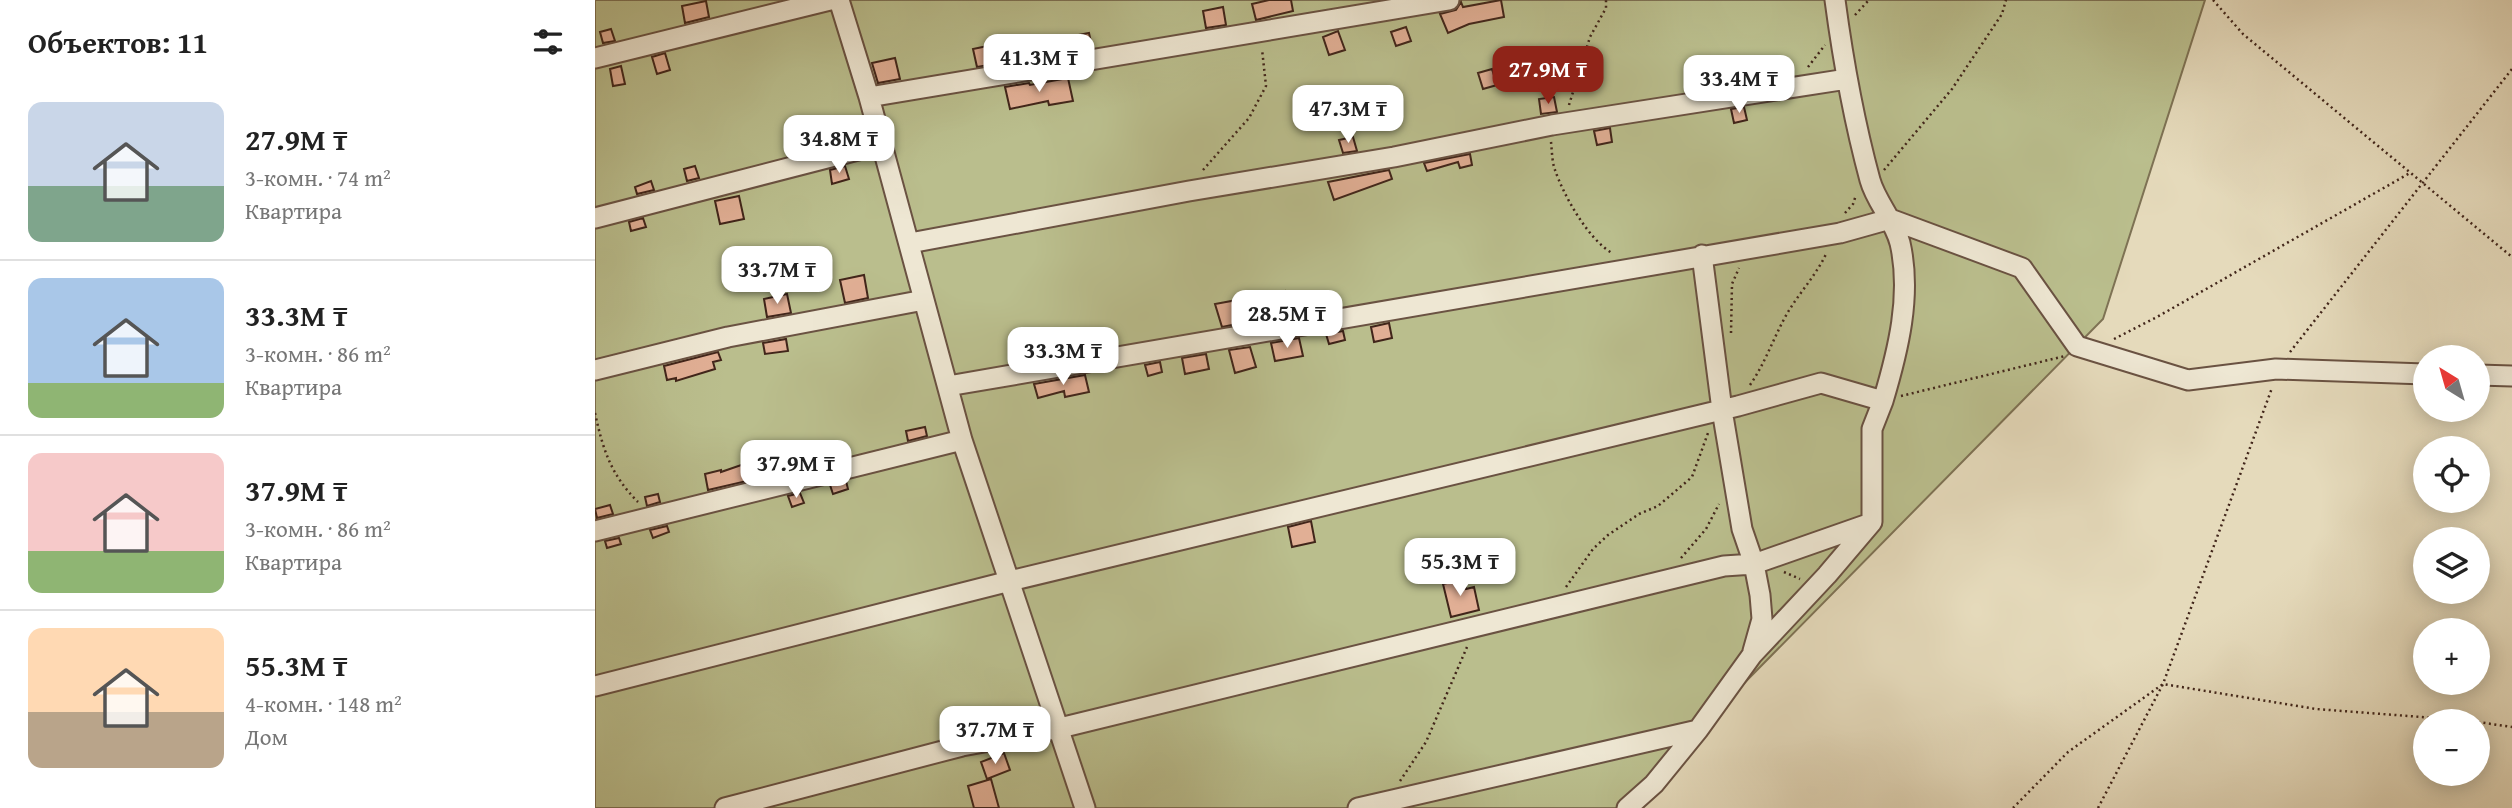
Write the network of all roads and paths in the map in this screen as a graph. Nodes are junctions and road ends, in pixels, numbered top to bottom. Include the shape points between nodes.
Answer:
1 (830, 0) edge
2 (839, 0) edge
3 (1449, 0) edge
4 (1607, 0) edge
5 (1835, 0) edge
6 (2006, 0) edge
7 (2213, 0) edge
8 (1260, 32) junction
9 (595, 58) edge
10 (2512, 69) edge
11 (1847, 79) junction
12 (869, 97) junction
13 (1559, 124) junction
14 (881, 145) junction
15 (2410, 173) junction
16 (2423, 183) junction
17 (1864, 189) junction
18 (1189, 191) junction
19 (595, 218) edge
20 (1890, 219) junction
21 (1842, 223) junction
22 (910, 243) junction
23 (1760, 246) junction
24 (1702, 256) junction
25 (2512, 257) edge
26 (1640, 267) junction
27 (924, 300) junction
28 (1731, 336) dead end
29 (2091, 350) junction
30 (2276, 369) junction
31 (595, 370) edge
32 (2413, 374) edge
33 (2490, 375) edge
34 (2512, 376) edge
35 (948, 386) junction
36 (1883, 401) junction
37 (1730, 408) junction
38 (595, 413) edge
39 (962, 440) junction
40 (1722, 498) dead end
41 (652, 517) junction
42 (1873, 522) junction
43 (595, 531) edge
44 (1679, 561) dead end
45 (1754, 564) junction
46 (1010, 581) junction
47 (1817, 586) junction
48 (1557, 606) junction
49 (1473, 627) junction
50 (1752, 655) junction
51 (2163, 684) junction
52 (595, 686) edge
53 (2413, 716) edge
54 (2490, 723) edge
55 (2512, 727) edge
56 (1060, 728) junction
57 (1698, 730) junction
58 (1388, 801) junction
59 (725, 808) edge
60 (1085, 808) edge
61 (1358, 808) edge
62 (1627, 808) edge
63 (2013, 808) edge
64 (2098, 808) edge

1 - 9 street
2 - 12 street
3 - 8 street
4 - 13 path
5 - 11 street
6 - 17 path via 2002,14 1952,89
7 - 15 path via 2243,34
8 - 12 street
8 - 18 path via 1266,86 1249,118
10 - 16 path
11 - 13 street
11 - 17 street
12 - 14 street
13 - 18 street
13 - 26 path via 1551,143 1555,169 1572,204 1588,231 1608,251
14 - 19 street
14 - 22 street
15 - 16 path
15 - 29 path
16 - 25 path
16 - 30 path
17 - 20 street
17 - 21 path
18 - 22 street
20 - 21 street
20 - 29 street via 2022,268 2077,346
20 - 36 street via 1900,241 1905,286 1898,354
21 - 23 street
21 - 37 path via 1820,268 1788,313 1760,371
22 - 27 street
23 - 24 street
23 - 28 path via 1743,259 1732,284
24 - 26 street
24 - 37 street
26 - 35 street
27 - 31 street via 728,337
27 - 35 street
29 - 30 street via 2188,380
29 - 36 path
30 - 32 street
30 - 51 path
33 - 34 street
35 - 39 street
36 - 37 street via 1821,383
36 - 42 street via 1872,429
37 - 45 street via 1742,530
37 - 46 street
37 - 48 path via 1707,434 1692,477 1658,506 1639,514 1594,548 1570,579
38 - 41 path via 607,460 622,486
39 - 41 street
39 - 46 street
40 - 44 path via 1706,529
41 - 43 street
42 - 45 street
42 - 47 street
45 - 47 path
45 - 48 street via 1724,566
45 - 50 street via 1762,619
46 - 52 street
46 - 56 street
47 - 50 street
48 - 49 street
49 - 56 street
49 - 58 path via 1426,742
50 - 57 street
51 - 53 path via 2316,709
51 - 63 path via 2069,752
51 - 64 path
54 - 55 path
56 - 59 street via 963,746
56 - 60 street
57 - 58 street
57 - 62 street via 1654,784
58 - 61 street

